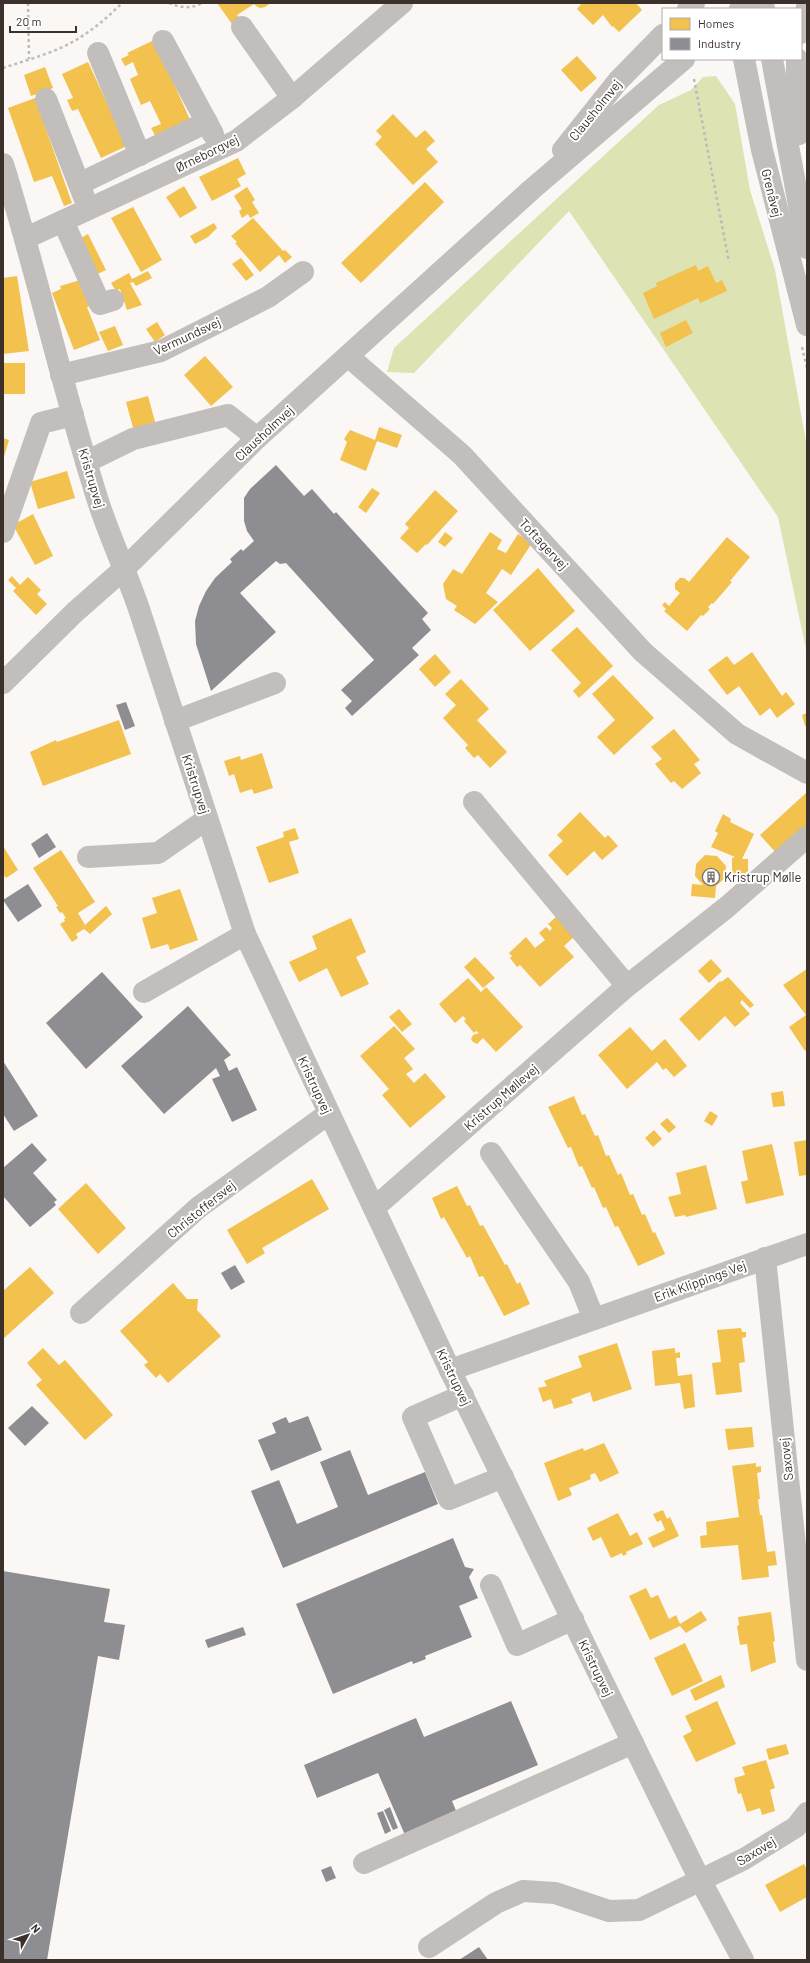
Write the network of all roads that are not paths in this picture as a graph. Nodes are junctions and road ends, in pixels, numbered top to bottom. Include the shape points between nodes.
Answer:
1 (402, 3) edge
2 (807, 7) edge
3 (242, 27) dead end
4 (802, 29) edge
5 (662, 35) edge
6 (162, 41) dead end
7 (98, 53) dead end
8 (744, 60) edge
9 (772, 60) edge
10 (797, 60) edge
11 (689, 68) edge
12 (292, 98) junction
13 (46, 100) dead end
14 (206, 122) junction
15 (220, 148) junction
16 (140, 154) junction
17 (3, 164) edge
18 (807, 174) edge
19 (79, 184) junction
20 (531, 190) junction
21 (89, 209) junction
22 (62, 221) junction
23 (26, 238) junction
24 (807, 248) edge
25 (303, 272) dead end
26 (113, 300) dead end
27 (807, 325) edge
28 (349, 356) junction
29 (61, 375) junction
30 (73, 415) junction
31 (257, 438) junction
32 (86, 462) junction
33 (3, 532) edge
34 (125, 568) junction
35 (275, 683) dead end
36 (3, 684) edge
37 (175, 722) junction
38 (807, 773) edge
39 (474, 802) dead end
40 (207, 819) junction
41 (807, 837) edge
42 (88, 857) dead end
43 (245, 934) junction
44 (627, 986) junction
45 (144, 992) dead end
46 (328, 1114) junction
47 (491, 1153) dead end
48 (374, 1208) junction
49 (807, 1244) edge
50 (765, 1258) junction
51 (81, 1313) dead end
52 (594, 1319) junction
53 (450, 1370) junction
54 (463, 1395) junction
55 (503, 1477) junction
56 (491, 1585) dead end
57 (573, 1619) junction
58 (807, 1660) edge
59 (633, 1743) junction
60 (807, 1813) edge
61 (364, 1863) dead end
62 (700, 1880) junction
63 (429, 1947) dead end
64 (743, 1960) edge

1 - 12 street, Ørneborgvej
2 - 4 street
3 - 12 street
5 - 20 street, Clausholmvej via 618,80
6 - 14 street
7 - 16 street
8 - 27 street, Grenåvej via 762,150
9 - 24 street, Grenåvej
10 - 18 street via 797,119
11 - 20 street, Clausholmvej
12 - 15 street, Ørneborgvej via 236,141
13 - 19 street
14 - 15 street
14 - 16 street
15 - 21 street, Ørneborgvej
16 - 19 street
17 - 23 street, Kristrupvej
19 - 21 street
20 - 28 street, Clausholmvej
21 - 22 street, Ørneborgvej
22 - 23 street, Ørneborgvej
22 - 26 street via 100,304
23 - 29 street, Kristrupvej
25 - 29 street, Vermundsvej via 268,297 160,351
28 - 31 street, Clausholmvej
28 - 38 street, Toftagervej via 462,455 643,652 737,734
29 - 30 street, Kristrupvej
30 - 32 street, Kristrupvej
30 - 33 street via 41,423
31 - 32 street via 228,415 133,439
31 - 34 street, Clausholmvej
32 - 34 street, Kristrupvej via 107,527
34 - 36 street, Clausholmvej via 75,612
34 - 37 street, Kristrupvej
35 - 37 street
37 - 40 street, Kristrupvej
39 - 44 street
40 - 42 street via 158,853
40 - 43 street, Kristrupvej
41 - 44 street, Kristrup Møllevej via 727,907
43 - 45 street
43 - 46 street, Kristrupvej
44 - 48 street, Kristrup Møllevej
46 - 48 street, Kristrupvej
46 - 51 street, Christoffersvej via 200,1207
47 - 52 street via 579,1282
48 - 53 street, Kristrupvej
49 - 50 street, Erik Klippings Vej
50 - 52 street, Erik Klippings Vej
50 - 58 street, Saxovej
52 - 53 street, Erik Klippings Vej
53 - 54 street, Kristrupvej
54 - 55 street, Kristrupvej
54 - 55 street via 413,1417 449,1499
55 - 57 street, Kristrupvej
56 - 57 street via 517,1645
57 - 59 street, Kristrupvej
59 - 61 street
59 - 62 street, Kristrupvej
60 - 62 street, Saxovej via 796,1827 744,1859
62 - 63 street, Saxovej via 639,1910 609,1911 555,1894 523,1891 496,1903
62 - 64 street, Kristrupvej

